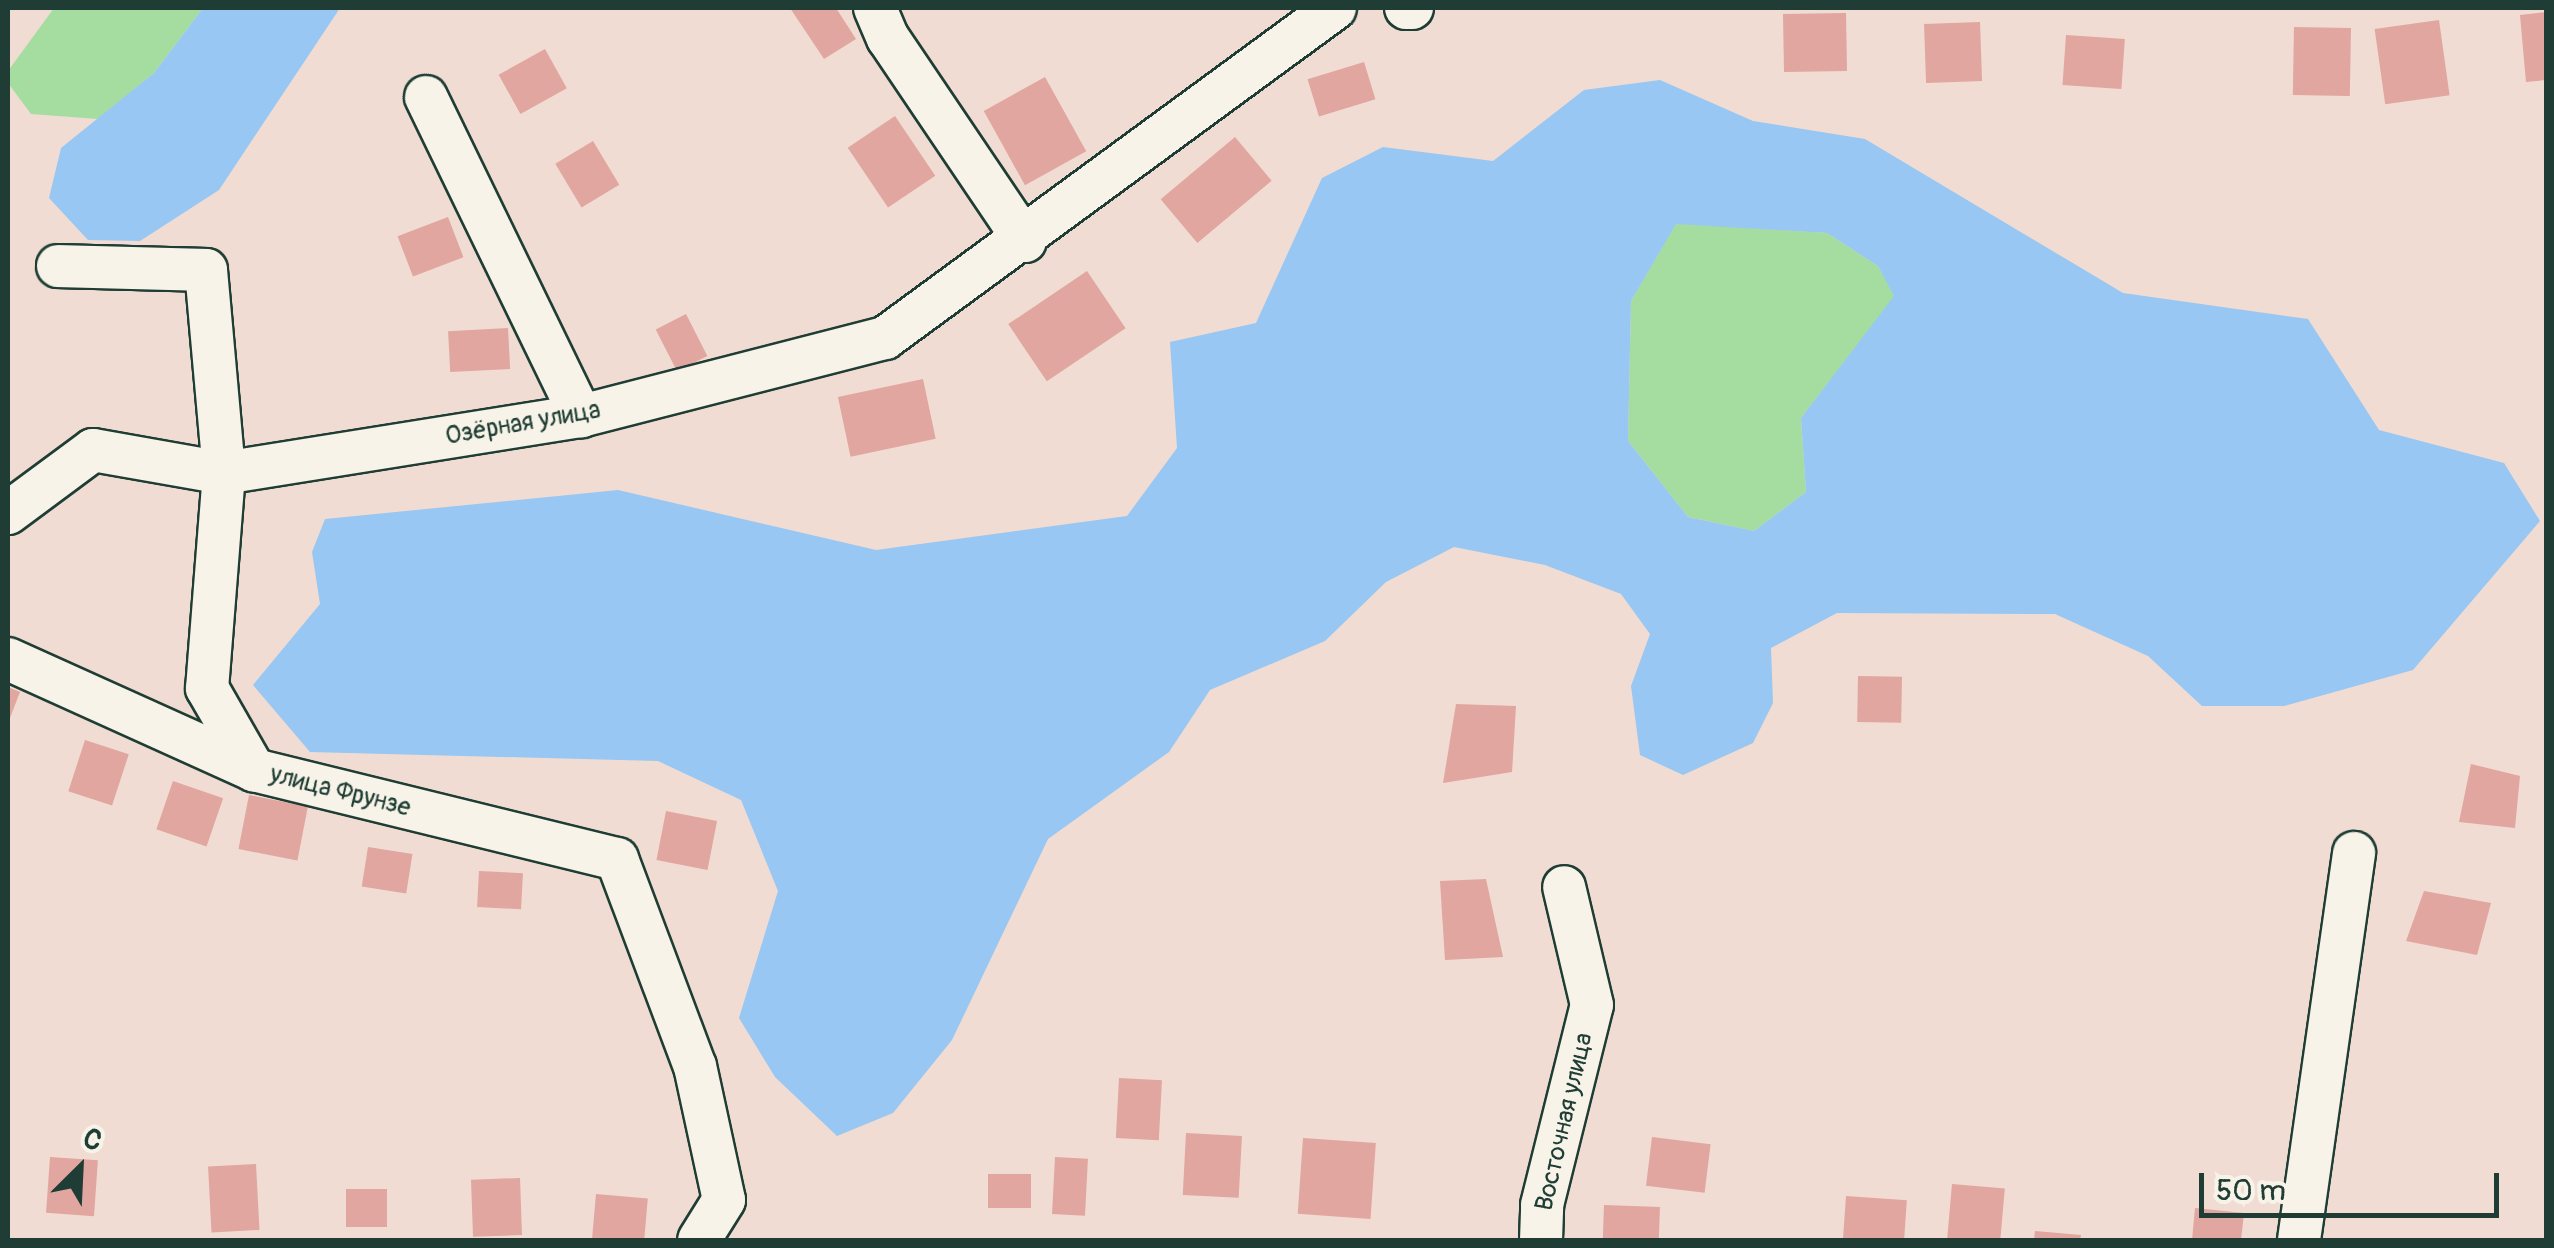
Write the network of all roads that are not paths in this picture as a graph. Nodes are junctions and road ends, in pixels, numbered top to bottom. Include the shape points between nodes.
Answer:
1 (875, 8) edge
2 (1334, 8) edge
3 (426, 98) dead end
4 (1025, 241) junction
5 (58, 266) dead end
6 (580, 416) junction
7 (224, 473) junction
8 (8, 514) edge
9 (8, 659) edge
10 (254, 770) junction
11 (2354, 853) dead end
12 (1564, 886) dead end
13 (699, 1240) edge
14 (1541, 1240) edge
15 (2300, 1240) edge

1 - 4 street via 888,38
2 - 4 street, Озёрная улица via 1166,126
3 - 6 street
4 - 6 street, Озёрная улица via 886,338
5 - 7 street, улица Фрунзе via 206,270
6 - 7 street, Озёрная улица
7 - 8 street, Озёрная улица via 93,450
7 - 10 street, улица Фрунзе via 207,688
9 - 10 street
10 - 13 street, улица Фрунзе via 617,859 695,1066 724,1200
11 - 15 street
12 - 14 street, Восточная улица via 1592,1005 1542,1206

